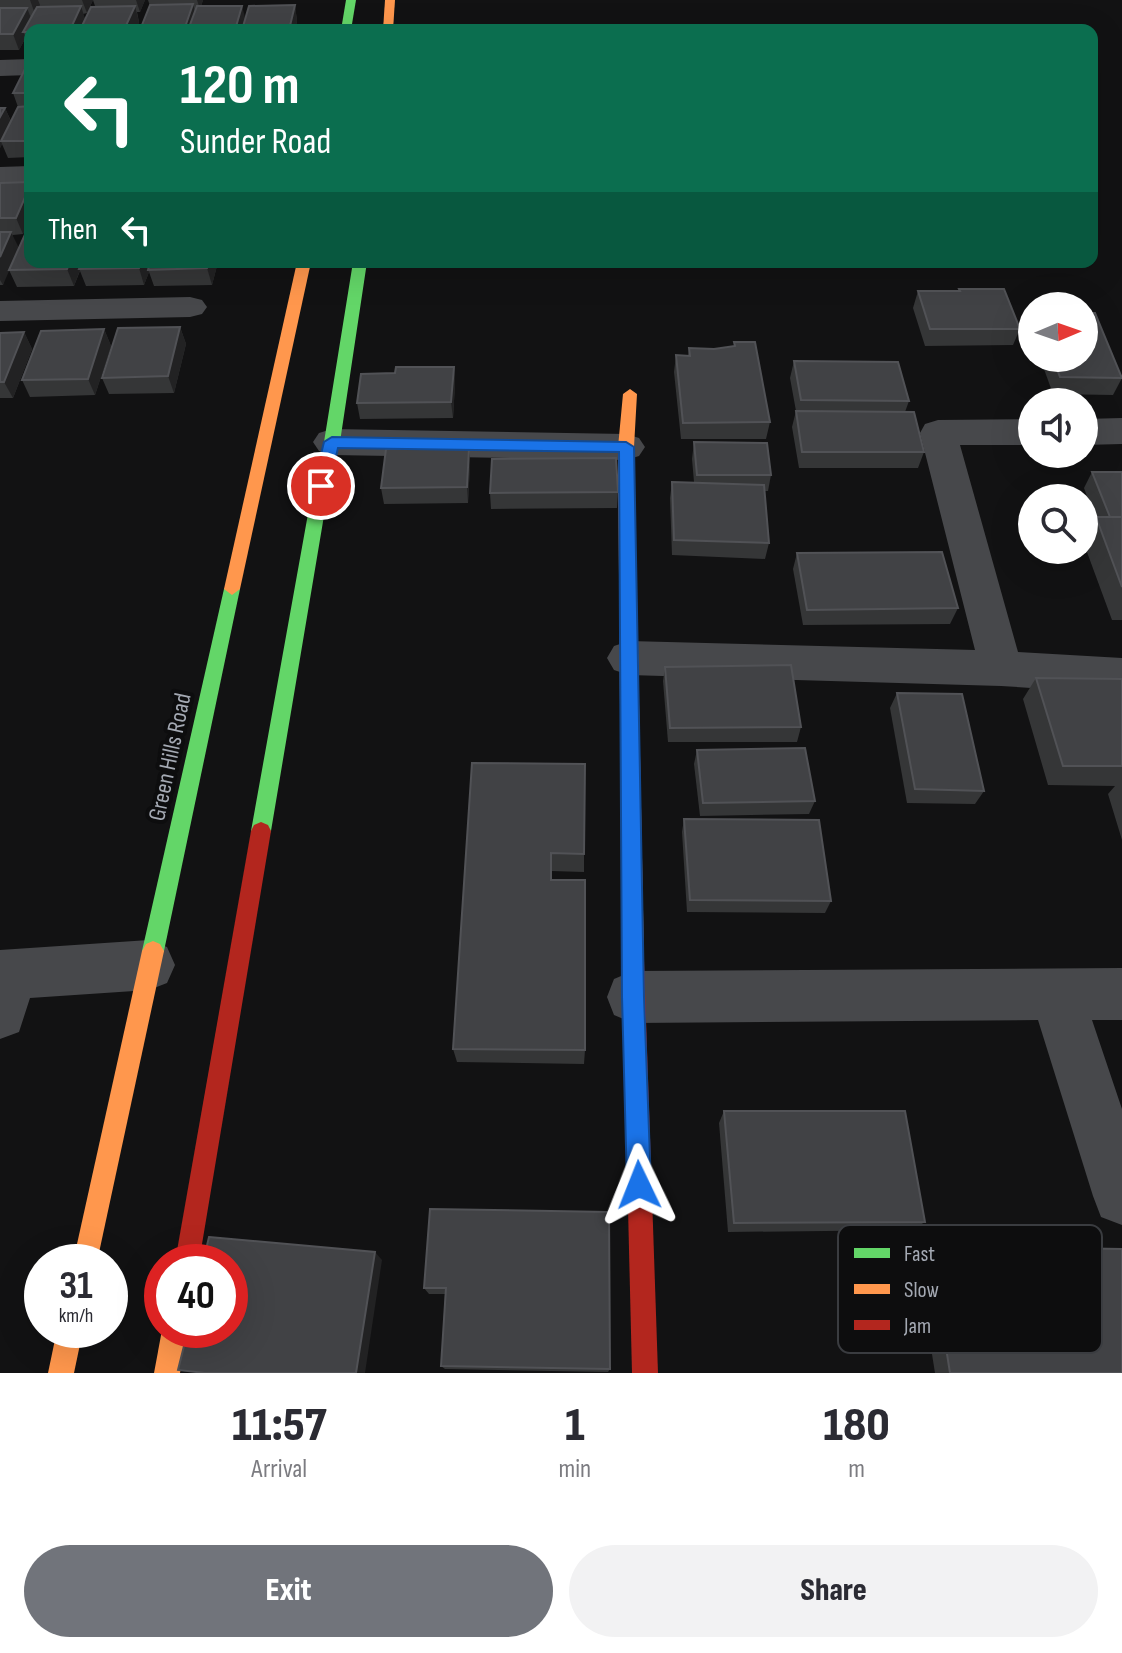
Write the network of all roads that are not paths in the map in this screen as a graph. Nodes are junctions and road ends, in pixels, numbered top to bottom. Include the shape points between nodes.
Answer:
1 (351, 0) edge
2 (390, 0) edge
3 (347, 24) edge
4 (388, 24) edge
5 (24, 67) edge
6 (0, 68) edge
7 (24, 175) edge
8 (0, 176) edge
9 (303, 268) edge
10 (359, 268) edge
11 (190, 307) dead end
12 (0, 311) edge
13 (630, 394) dead end
14 (1122, 431) edge
15 (1018, 432) edge
16 (1098, 432) edge
17 (332, 442) junction
18 (626, 447) junction
19 (629, 658) junction
20 (1001, 668) junction
21 (1122, 676) edge
22 (149, 965) junction
23 (3, 988) edge
24 (1122, 994) edge
25 (1057, 995) junction
26 (633, 997) junction
27 (1122, 1196) edge
28 (89, 1244) edge
29 (190, 1244) edge
30 (66, 1348) edge
31 (172, 1348) edge
32 (61, 1373) edge
33 (167, 1373) edge
34 (645, 1373) edge

1 - 3 street
2 - 4 street
5 - 6 street
7 - 8 street
9 - 22 street, Green Hills Road
10 - 17 street
11 - 12 street
13 - 18 street
14 - 16 street
15 - 20 street via 938,433
17 - 18 street
17 - 29 street
18 - 19 street
19 - 20 street
19 - 26 street
20 - 21 street
22 - 23 street
22 - 28 street, Green Hills Road
24 - 25 street
25 - 26 street
25 - 27 street
26 - 34 street
30 - 32 street
31 - 33 street

